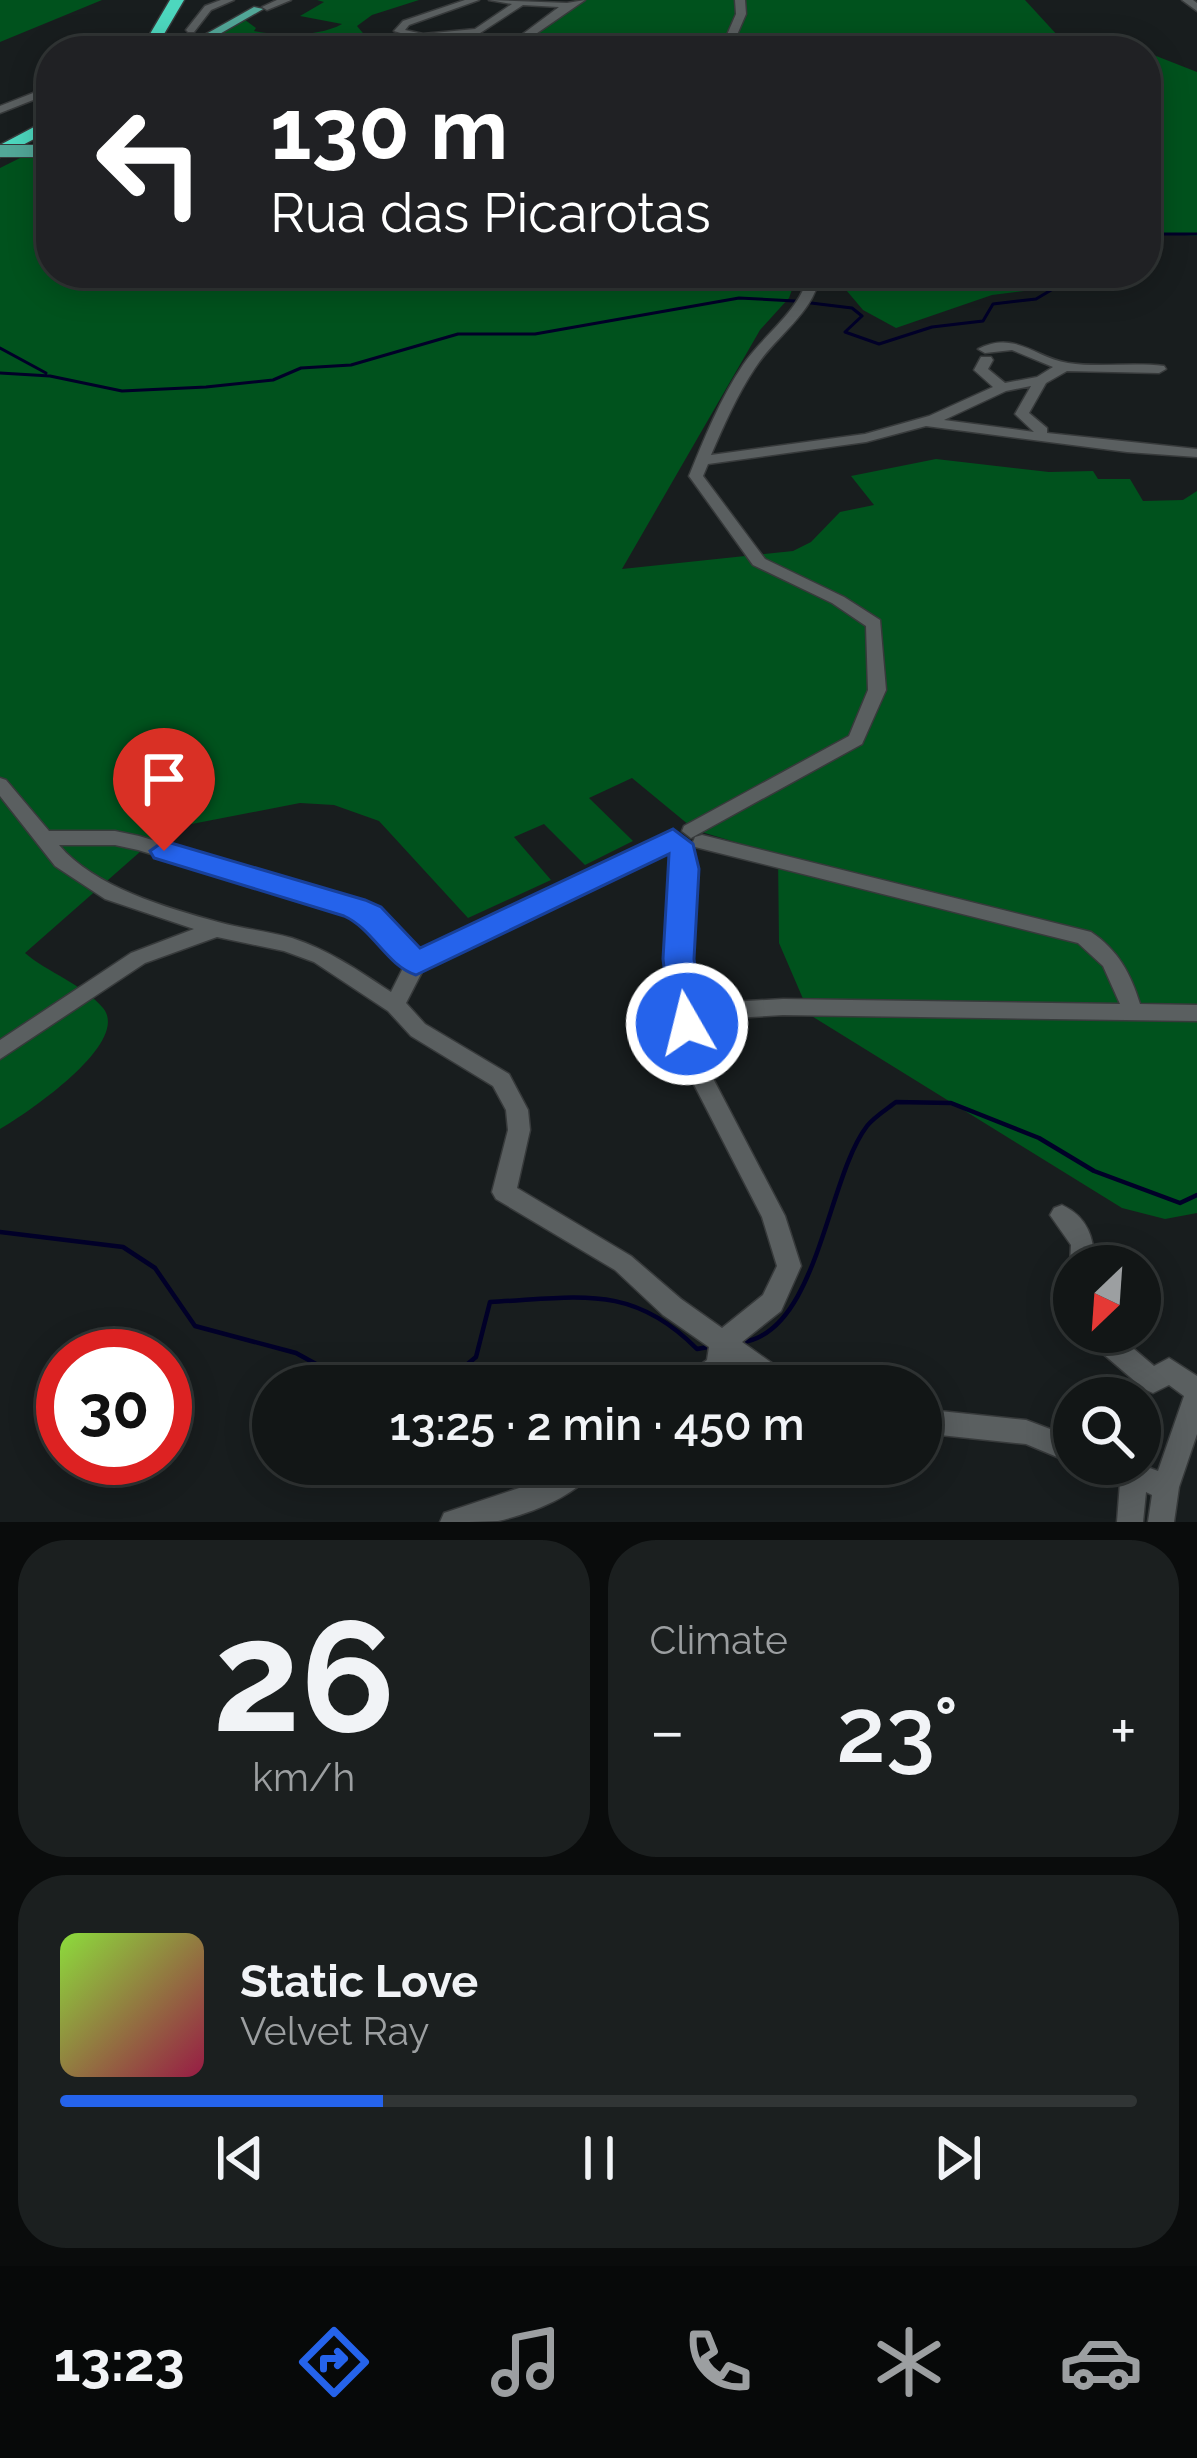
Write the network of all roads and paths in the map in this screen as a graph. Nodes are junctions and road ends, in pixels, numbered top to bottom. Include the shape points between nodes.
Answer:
1 (177, 0) edge
2 (191, 0) edge
3 (474, 0) edge
4 (494, 0) edge
5 (580, 0) edge
6 (740, 0) edge
7 (1187, 0) edge
8 (520, 2) edge
9 (257, 4) edge
10 (566, 5) junction
11 (1197, 8) edge
12 (190, 30) dead end
13 (156, 36) edge
14 (174, 36) edge
15 (206, 36) edge
16 (419, 36) edge
17 (434, 36) edge
18 (528, 36) edge
19 (731, 36) edge
20 (36, 94) edge
21 (0, 110) edge
22 (36, 136) edge
23 (36, 152) edge
24 (0, 154) edge
25 (811, 288) edge
26 (1064, 367) junction
27 (1159, 369) dead end
28 (1041, 380) junction
29 (1002, 388) junction
30 (926, 422) junction
31 (1044, 434) junction
32 (1197, 452) edge
33 (701, 461) junction
34 (0, 784) edge
35 (45, 838) junction
36 (687, 841) junction
37 (216, 929) junction
38 (416, 963) junction
39 (395, 1005) junction
40 (688, 1013) junction
41 (1197, 1013) edge
42 (1133, 1014) junction
43 (0, 1051) edge
44 (1062, 1215) dead end
45 (1083, 1245) edge
46 (722, 1344) junction
47 (1120, 1353) edge
48 (718, 1365) edge
49 (753, 1365) edge
50 (1197, 1394) edge
51 (942, 1423) edge
52 (1053, 1443) edge
53 (556, 1485) edge
54 (1133, 1485) edge
55 (1161, 1485) edge
56 (1166, 1487) junction
57 (452, 1522) edge
58 (1130, 1522) edge
59 (1161, 1522) edge

1 - 13 highway
2 - 14 highway
3 - 16 street via 399,31
4 - 8 street
5 - 10 street
6 - 19 street
7 - 11 street
8 - 10 street
8 - 17 street via 476,32
9 - 12 street via 212,6
9 - 15 main road
10 - 18 street
20 - 21 street
22 - 24 highway
23 - 24 main road, bridge
25 - 33 street via 768,340
26 - 27 street
26 - 28 street
26 - 29 street via 1012,346 986,355 981,370
28 - 29 street
28 - 31 street via 1022,413
29 - 30 street
30 - 31 street
30 - 33 street
31 - 32 street
33 - 36 street via 695,476 759,562 863,614 874,624 879,663 856,740
34 - 35 street
35 - 37 street via 62,861 112,894
35 - 38 street via 140,843 355,908
36 - 38 street
36 - 40 street via 678,959
36 - 42 street via 1084,937 1118,967
37 - 39 street via 321,957
37 - 43 street via 137,958
38 - 39 street
39 - 46 street via 418,1030 501,1080 519,1130 504,1192 622,1263
40 - 42 street via 784,1007
40 - 46 street via 696,1066 773,1216 789,1266 772,1304
41 - 42 street
44 - 45 street
46 - 48 street
46 - 49 street
47 - 50 street via 1153,1381 1169,1370
50 - 56 street
51 - 52 street
53 - 57 street
54 - 58 street
55 - 56 street
56 - 59 street

